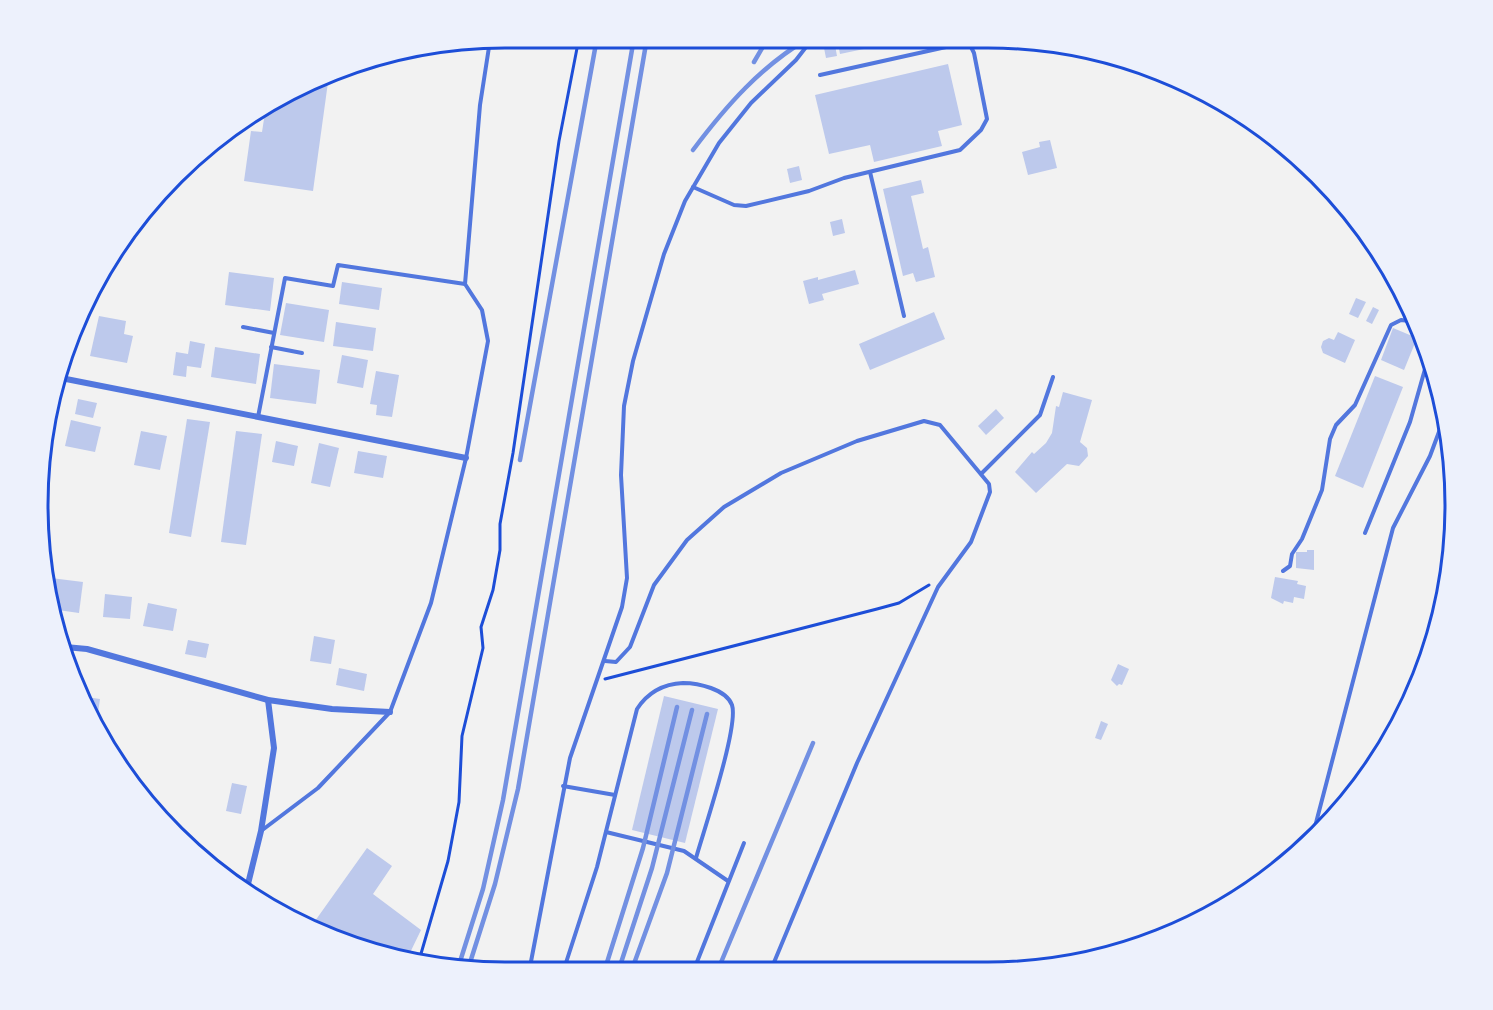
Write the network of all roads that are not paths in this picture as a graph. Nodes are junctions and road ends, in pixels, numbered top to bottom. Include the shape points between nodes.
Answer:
1 (805, 48) edge
2 (936, 48) edge
3 (971, 48) edge
4 (489, 49) edge
5 (820, 75) dead end
6 (870, 171) junction
7 (693, 187) junction
8 (465, 284) junction
9 (904, 316) dead end
10 (1406, 321) edge
11 (243, 327) dead end
12 (274, 333) junction
13 (272, 347) junction
14 (302, 353) dead end
15 (1425, 371) edge
16 (1053, 377) dead end
17 (66, 379) edge
18 (258, 417) junction
19 (1439, 432) edge
20 (466, 458) junction
21 (982, 473) junction
22 (1365, 533) dead end
23 (1283, 571) dead end
24 (71, 647) edge
25 (605, 661) junction
26 (268, 699) junction
27 (390, 712) junction
28 (563, 786) junction
29 (615, 795) junction
30 (1316, 823) edge
31 (261, 831) junction
32 (606, 832) junction
33 (744, 843) dead end
34 (696, 858) junction
35 (728, 881) junction
36 (248, 883) edge
37 (531, 962) edge
38 (566, 962) edge
39 (697, 962) edge
40 (774, 962) edge

1 - 7 lane via 719,143
2 - 5 lane
3 - 6 lane via 987,111 981,130 960,150
4 - 8 lane via 480,105
6 - 7 lane via 746,206 734,205
6 - 9 lane
7 - 25 lane via 664,254 626,392 621,475 627,578
8 - 12 lane via 338,265 333,286 285,278
8 - 20 lane via 482,310 488,341
10 - 23 lane via 1391,325 1355,405 1336,425 1322,490 1290,566
11 - 12 lane
12 - 13 lane
13 - 14 lane
13 - 18 lane
15 - 22 lane via 1410,422
16 - 21 lane via 1040,415
17 - 18 street
18 - 20 street
19 - 30 lane via 1393,528
20 - 27 lane via 430,603
21 - 25 lane via 940,425 924,421 857,441 781,473 724,507 687,540 654,585 626,654 616,662
21 - 40 lane via 990,492 971,542 945,574 857,763
24 - 26 street
25 - 28 lane via 578,727
26 - 27 street via 332,709
26 - 31 street via 274,748
27 - 31 lane via 318,788
28 - 29 lane
28 - 37 lane
29 - 32 lane
29 - 34 lane via 634,719 648,693 687,683 723,694 733,707 731,732
31 - 36 street
32 - 34 lane via 674,848
32 - 38 lane
33 - 35 lane
34 - 35 lane
35 - 39 lane

